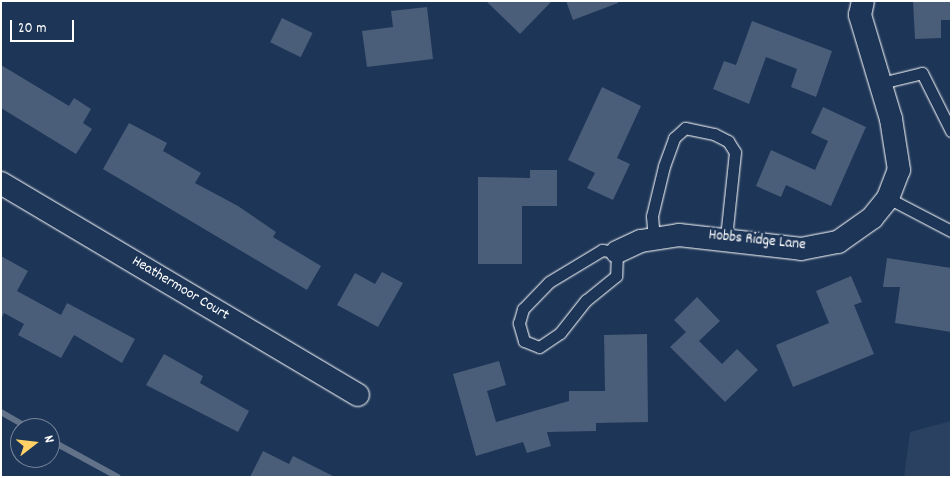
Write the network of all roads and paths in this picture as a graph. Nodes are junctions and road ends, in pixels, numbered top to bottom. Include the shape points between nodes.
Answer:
1 (863, 1) edge
2 (881, 83) junction
3 (951, 131) edge
4 (1, 183) edge
5 (888, 198) junction
6 (951, 230) edge
7 (726, 237) junction
8 (654, 239) junction
9 (617, 252) junction
10 (358, 395) dead end

1 - 2 street, Hobbs Ridge Lane via 860,16
2 - 3 lane via 922,73
2 - 5 street, Hobbs Ridge Lane via 899,170
4 - 10 street, Heathermoor Court
5 - 6 lane
5 - 7 street, Hobbs Ridge Lane via 872,218 838,242 801,249
7 - 8 street, Hobbs Ridge Lane via 679,235
7 - 8 lane via 734,152 728,141 714,134 685,128 674,138 664,166 652,216
8 - 9 street, Hobbs Ridge Lane
9 - 9 lane via 602,250 549,282 523,309 519,323 524,341 539,347 560,333 586,300 616,276

